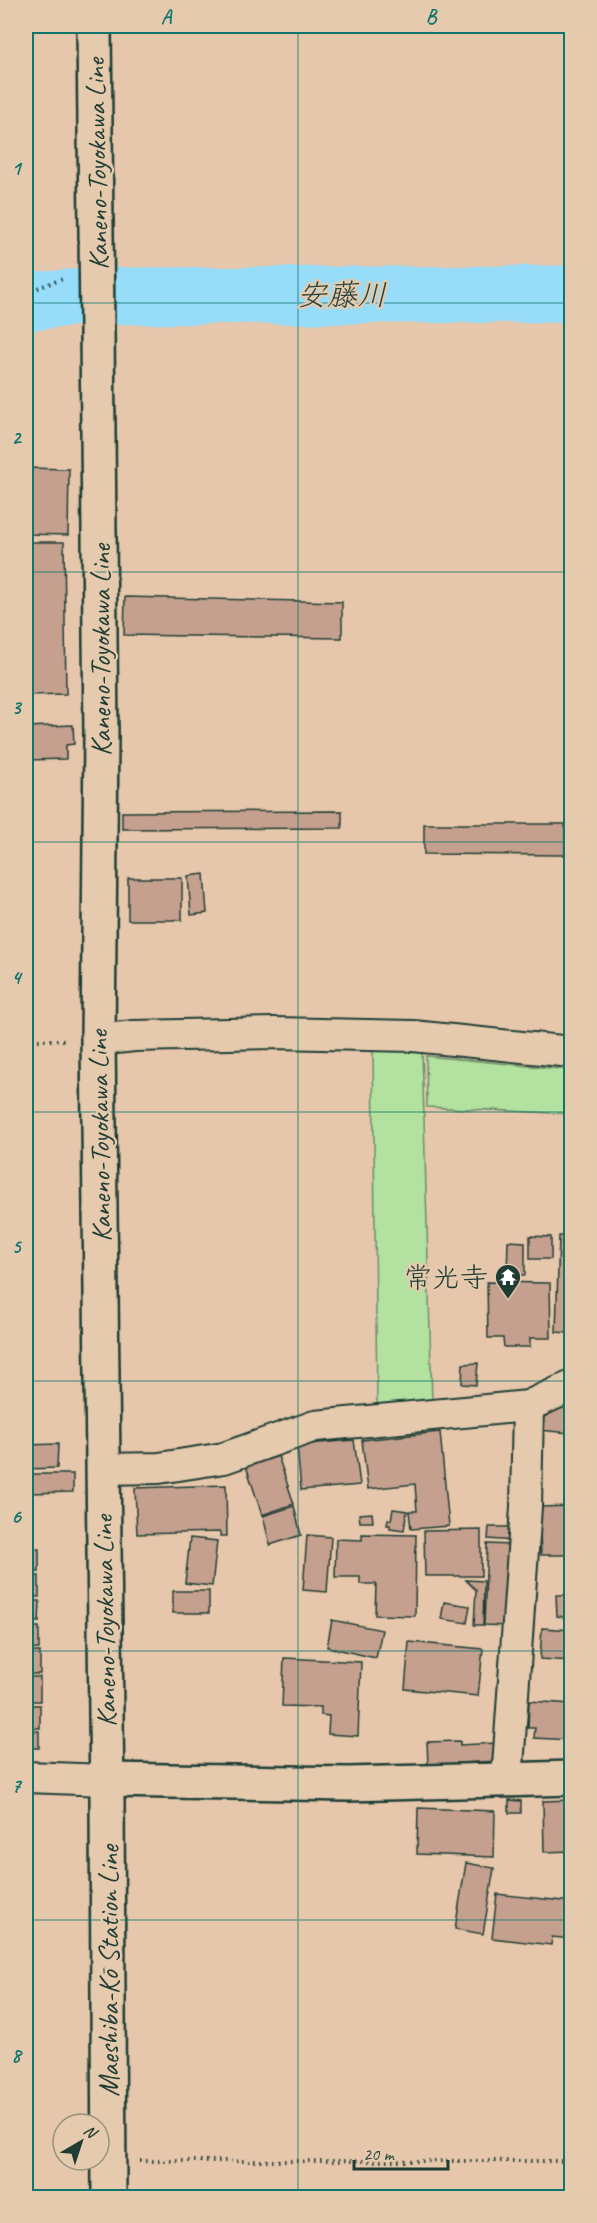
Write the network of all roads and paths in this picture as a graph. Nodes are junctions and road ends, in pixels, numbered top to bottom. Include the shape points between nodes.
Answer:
1 (94, 26) edge
2 (26, 1040) edge
3 (98, 1040) junction
4 (572, 1052) edge
5 (572, 1386) edge
6 (528, 1406) junction
7 (102, 1469) junction
8 (26, 1777) edge
9 (572, 1778) edge
10 (106, 1780) junction
11 (507, 1781) junction
12 (109, 2112) edge
13 (111, 2161) edge
14 (572, 2161) edge
15 (109, 2172) edge
16 (109, 2198) edge

1 - 3 main road, Kaneno-Toyokawa Line via 101,736
2 - 3 path
3 - 4 street via 275,1033 413,1036
3 - 7 main road, Kaneno-Toyokawa Line
5 - 6 street
6 - 7 street via 315,1426 224,1458 159,1468
6 - 11 street via 526,1507
7 - 10 main road, Kaneno-Toyokawa Line
8 - 10 street
9 - 11 main road
10 - 11 main road via 348,1784
10 - 12 main road, Maeshiba-Kō Station Line
13 - 14 path
15 - 16 main road, Maeshiba-Kō Station Line

